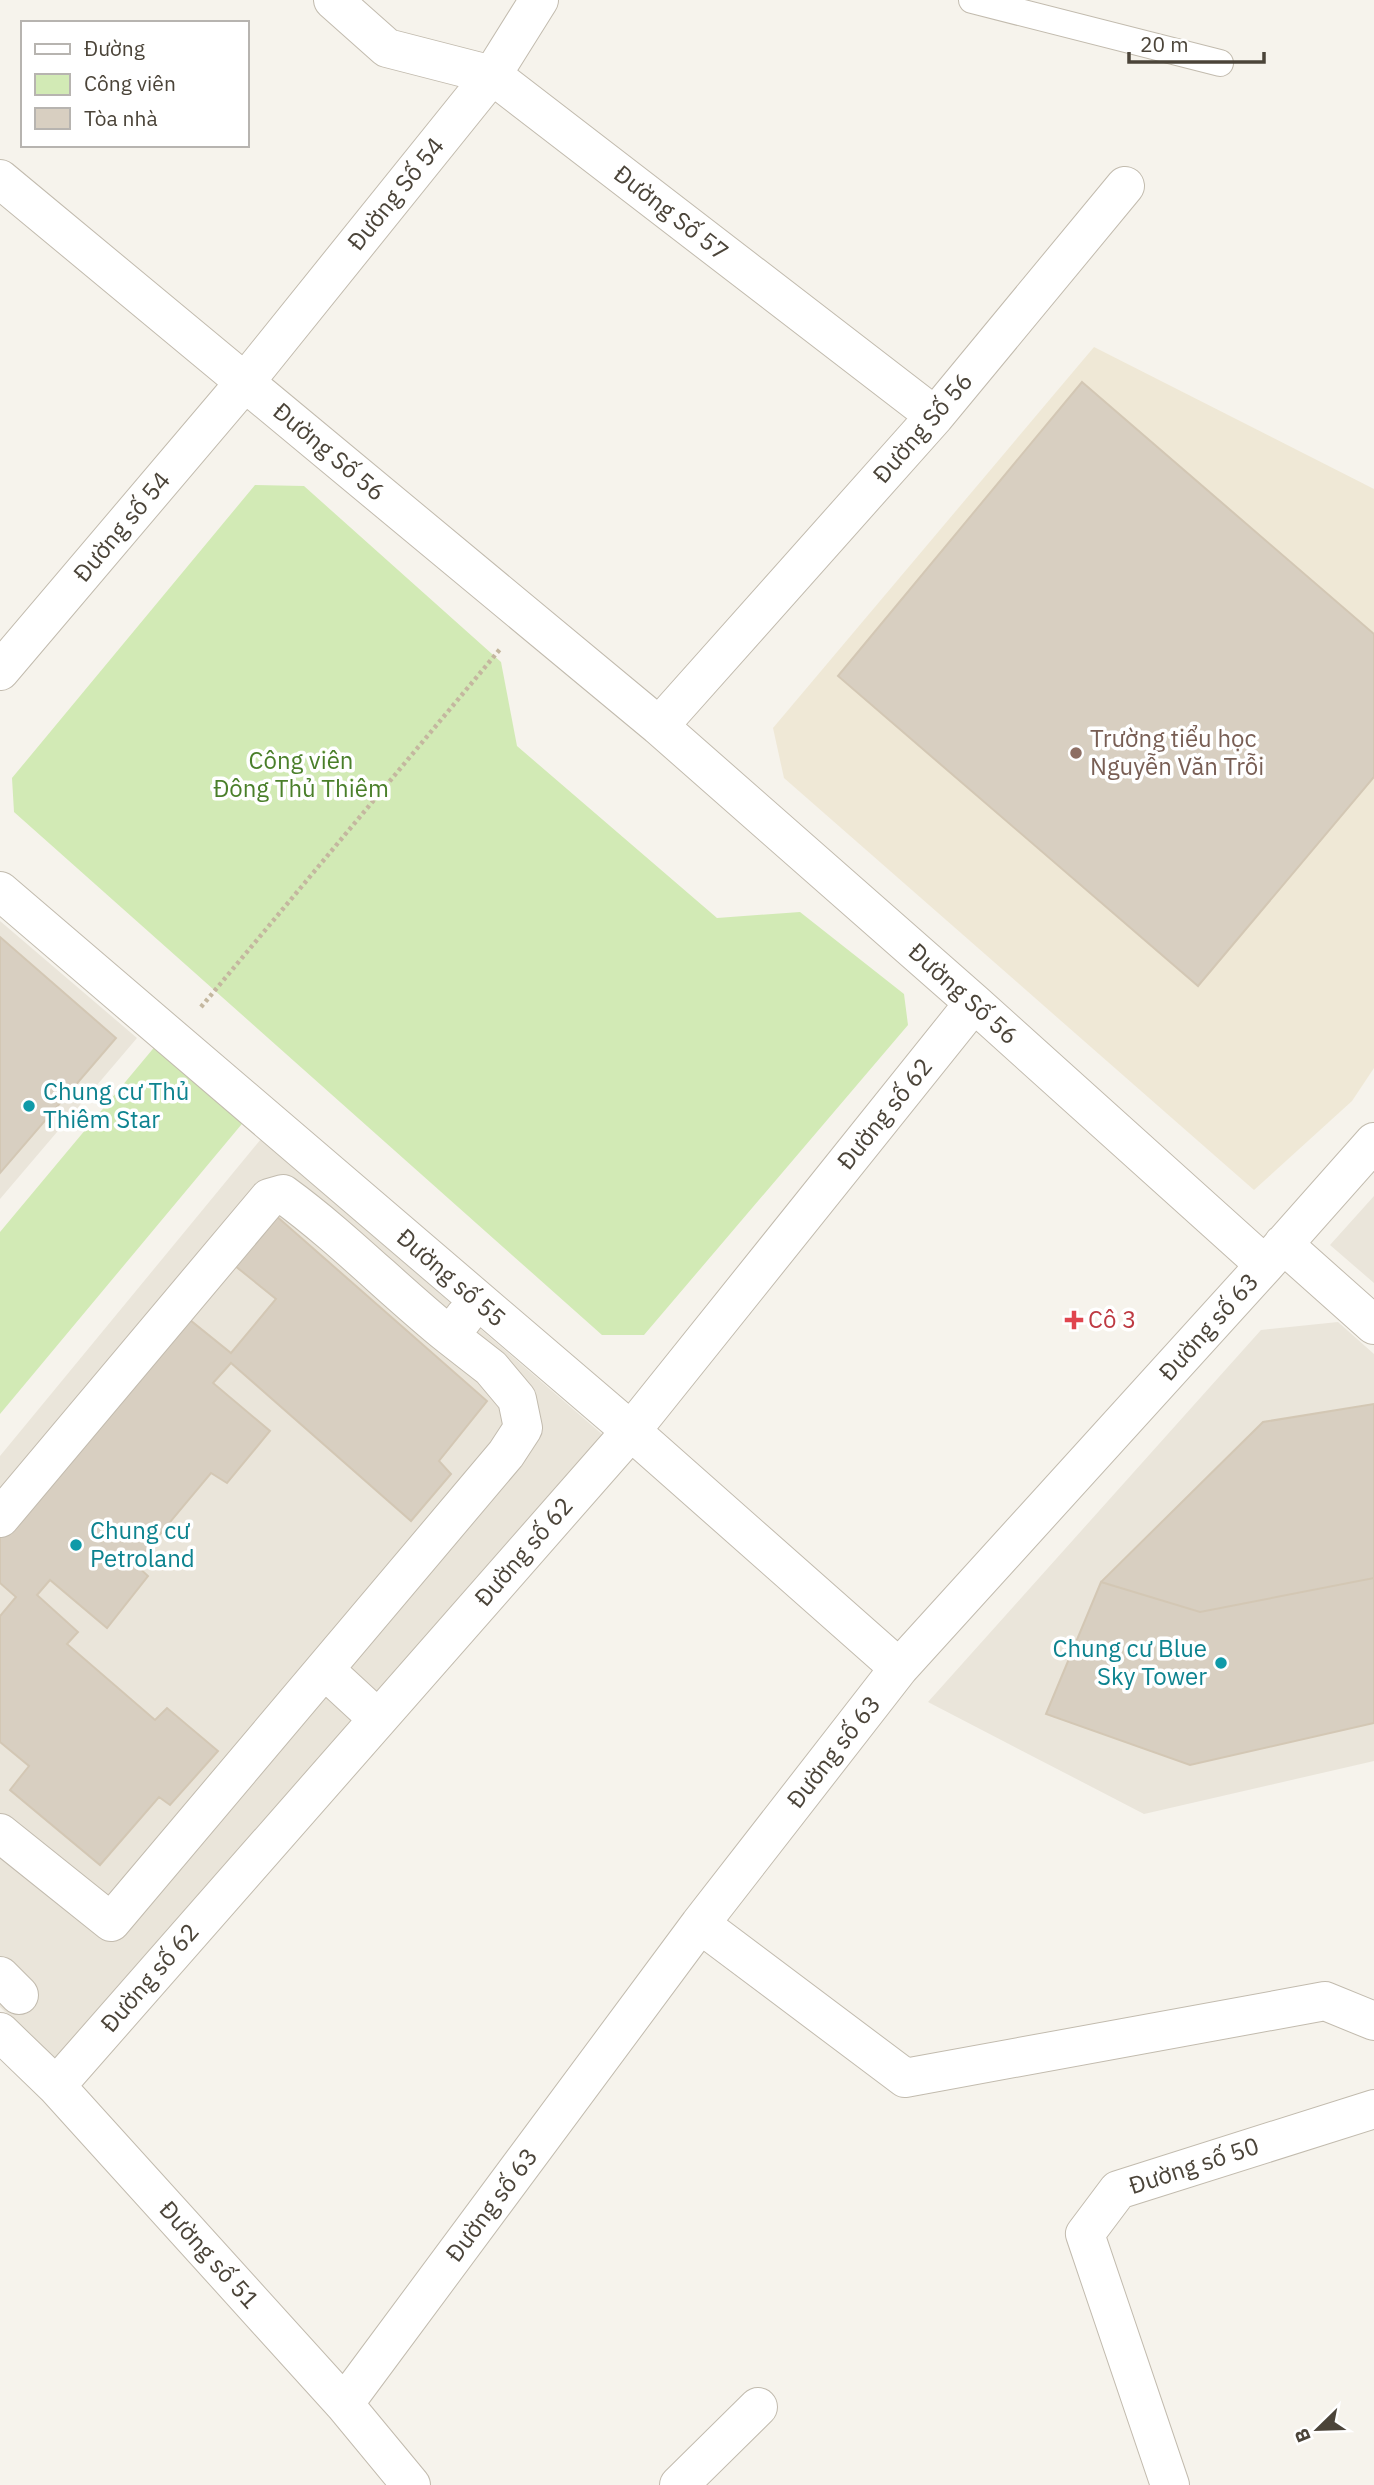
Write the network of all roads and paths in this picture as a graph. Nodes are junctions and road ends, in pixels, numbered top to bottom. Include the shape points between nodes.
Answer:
1 (333, 0) edge
2 (539, 0) edge
3 (972, 0) edge
4 (1220, 63) dead end
5 (492, 75) junction
6 (0, 179) edge
7 (1125, 187) dead end
8 (245, 382) junction
9 (935, 416) junction
10 (527, 617) junction
11 (0, 671) edge
12 (659, 726) junction
13 (0, 891) edge
14 (974, 1003) junction
15 (174, 1040) junction
16 (1374, 1142) edge
17 (1274, 1255) junction
18 (477, 1300) junction
19 (1374, 1325) edge
20 (450, 1336) junction
21 (631, 1431) junction
22 (0, 1518) edge
23 (900, 1668) junction
24 (326, 1670) junction
25 (377, 1718) junction
26 (0, 1833) edge
27 (700, 1924) junction
28 (1374, 2021) edge
29 (0, 2032) edge
30 (56, 2085) junction
31 (1374, 2109) edge
32 (344, 2404) junction
33 (758, 2407) dead end
34 (411, 2485) edge
35 (679, 2485) edge
36 (1170, 2485) edge

1 - 5 street, Đường Số 57 via 387,48
2 - 5 street, Đường Số 54
3 - 4 lane
5 - 8 street, Đường Số 54
5 - 9 street, Đường Số 57
6 - 8 street, Đường Số 56
7 - 9 street, Đường Số 56
8 - 10 street, Đường Số 56
8 - 11 street, Đường số 54
9 - 12 street, Đường Số 56
10 - 12 street, Đường Số 56
10 - 15 path
12 - 14 street, Đường Số 56
13 - 15 street, Đường số 55
14 - 17 street, Đường Số 56
14 - 21 street, Đường số 62
15 - 18 street, Đường số 55
16 - 17 street, Đường số 63
17 - 19 street, Đường Số 56
17 - 23 street, Đường số 63
18 - 20 street
18 - 21 street, Đường số 55
20 - 22 street via 307,1211 283,1194 269,1198
20 - 24 street via 491,1368 517,1399 523,1428
21 - 23 street, Đường số 55
21 - 25 street, Đường số 62
23 - 27 street, Đường số 63
24 - 25 street
24 - 26 street via 111,1922
25 - 30 street, Đường số 62
27 - 28 street via 905,2078 1325,2001
27 - 32 street, Đường số 63
29 - 30 street, Đường số 51
30 - 32 street, Đường số 51
31 - 36 street, Đường số 50 via 1118,2190 1085,2234
32 - 34 street, Đường số 51
33 - 35 street

